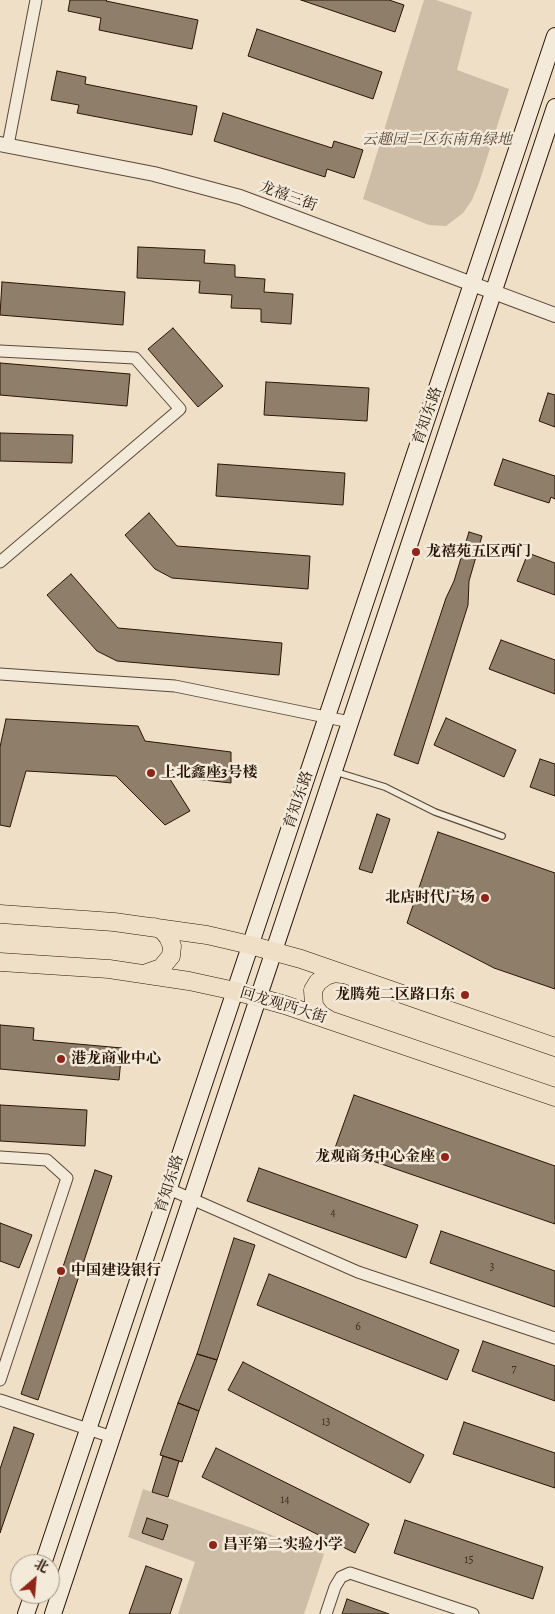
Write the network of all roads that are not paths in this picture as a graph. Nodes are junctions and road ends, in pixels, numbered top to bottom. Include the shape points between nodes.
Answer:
1 (36, 0) edge
2 (555, 36) edge
3 (555, 107) edge
4 (4, 144) edge
5 (472, 284) junction
6 (493, 292) junction
7 (555, 315) edge
8 (0, 351) edge
9 (0, 562) edge
10 (0, 674) edge
11 (327, 717) junction
12 (350, 722) junction
13 (334, 771) junction
14 (502, 836) dead end
15 (0, 914) edge
16 (153, 927) junction
17 (250, 945) junction
18 (274, 951) junction
19 (0, 962) edge
20 (144, 974) junction
21 (345, 975) junction
22 (235, 991) junction
23 (258, 997) junction
24 (330, 1021) junction
25 (555, 1048) edge
26 (555, 1097) edge
27 (0, 1157) edge
28 (169, 1189) junction
29 (191, 1198) junction
30 (555, 1338) edge
31 (0, 1380) edge
32 (0, 1400) edge
33 (88, 1429) junction
34 (112, 1437) junction
35 (46, 1554) edge
36 (53, 1614) edge
37 (326, 1614) edge
38 (472, 1614) edge

1 - 4 street
2 - 5 main road, 育知东路
3 - 6 main road, 育知东路
4 - 5 street, 龙禧三街 via 154,174 240,197
5 - 6 street, 龙禧三街
5 - 11 main road, 育知东路
6 - 7 street, 龙禧三街
6 - 12 main road, 育知东路
8 - 9 street via 135,358 180,408
10 - 11 street via 175,686
11 - 12 street
11 - 17 main road, 育知东路
12 - 13 main road, 育知东路
13 - 14 lane via 385,787 435,812
13 - 18 main road, 育知东路
15 - 16 main road
16 - 17 main road
16 - 20 main road via 168,937 172,946 171,956 161,968
17 - 18 main road
17 - 22 main road, 育知东路
18 - 21 main road
18 - 23 main road, 育知东路
19 - 20 main road, 回龙观西大街
20 - 22 main road, 回龙观西大街
21 - 24 main road via 335,973 326,976 313,990 314,1006
21 - 25 main road
22 - 23 main road, 回龙观西大街
22 - 28 main road, 育知东路
23 - 24 main road, 回龙观西大街
23 - 29 main road, 育知东路
24 - 26 main road, 回龙观西大街
27 - 31 street via 46,1160 67,1178
28 - 29 street
28 - 33 main road, 育知东路
29 - 30 street via 358,1272
29 - 34 main road, 育知东路
32 - 33 street
33 - 34 street
33 - 35 main road, 育知东路
34 - 36 main road, 育知东路
37 - 38 street via 338,1582 350,1573

